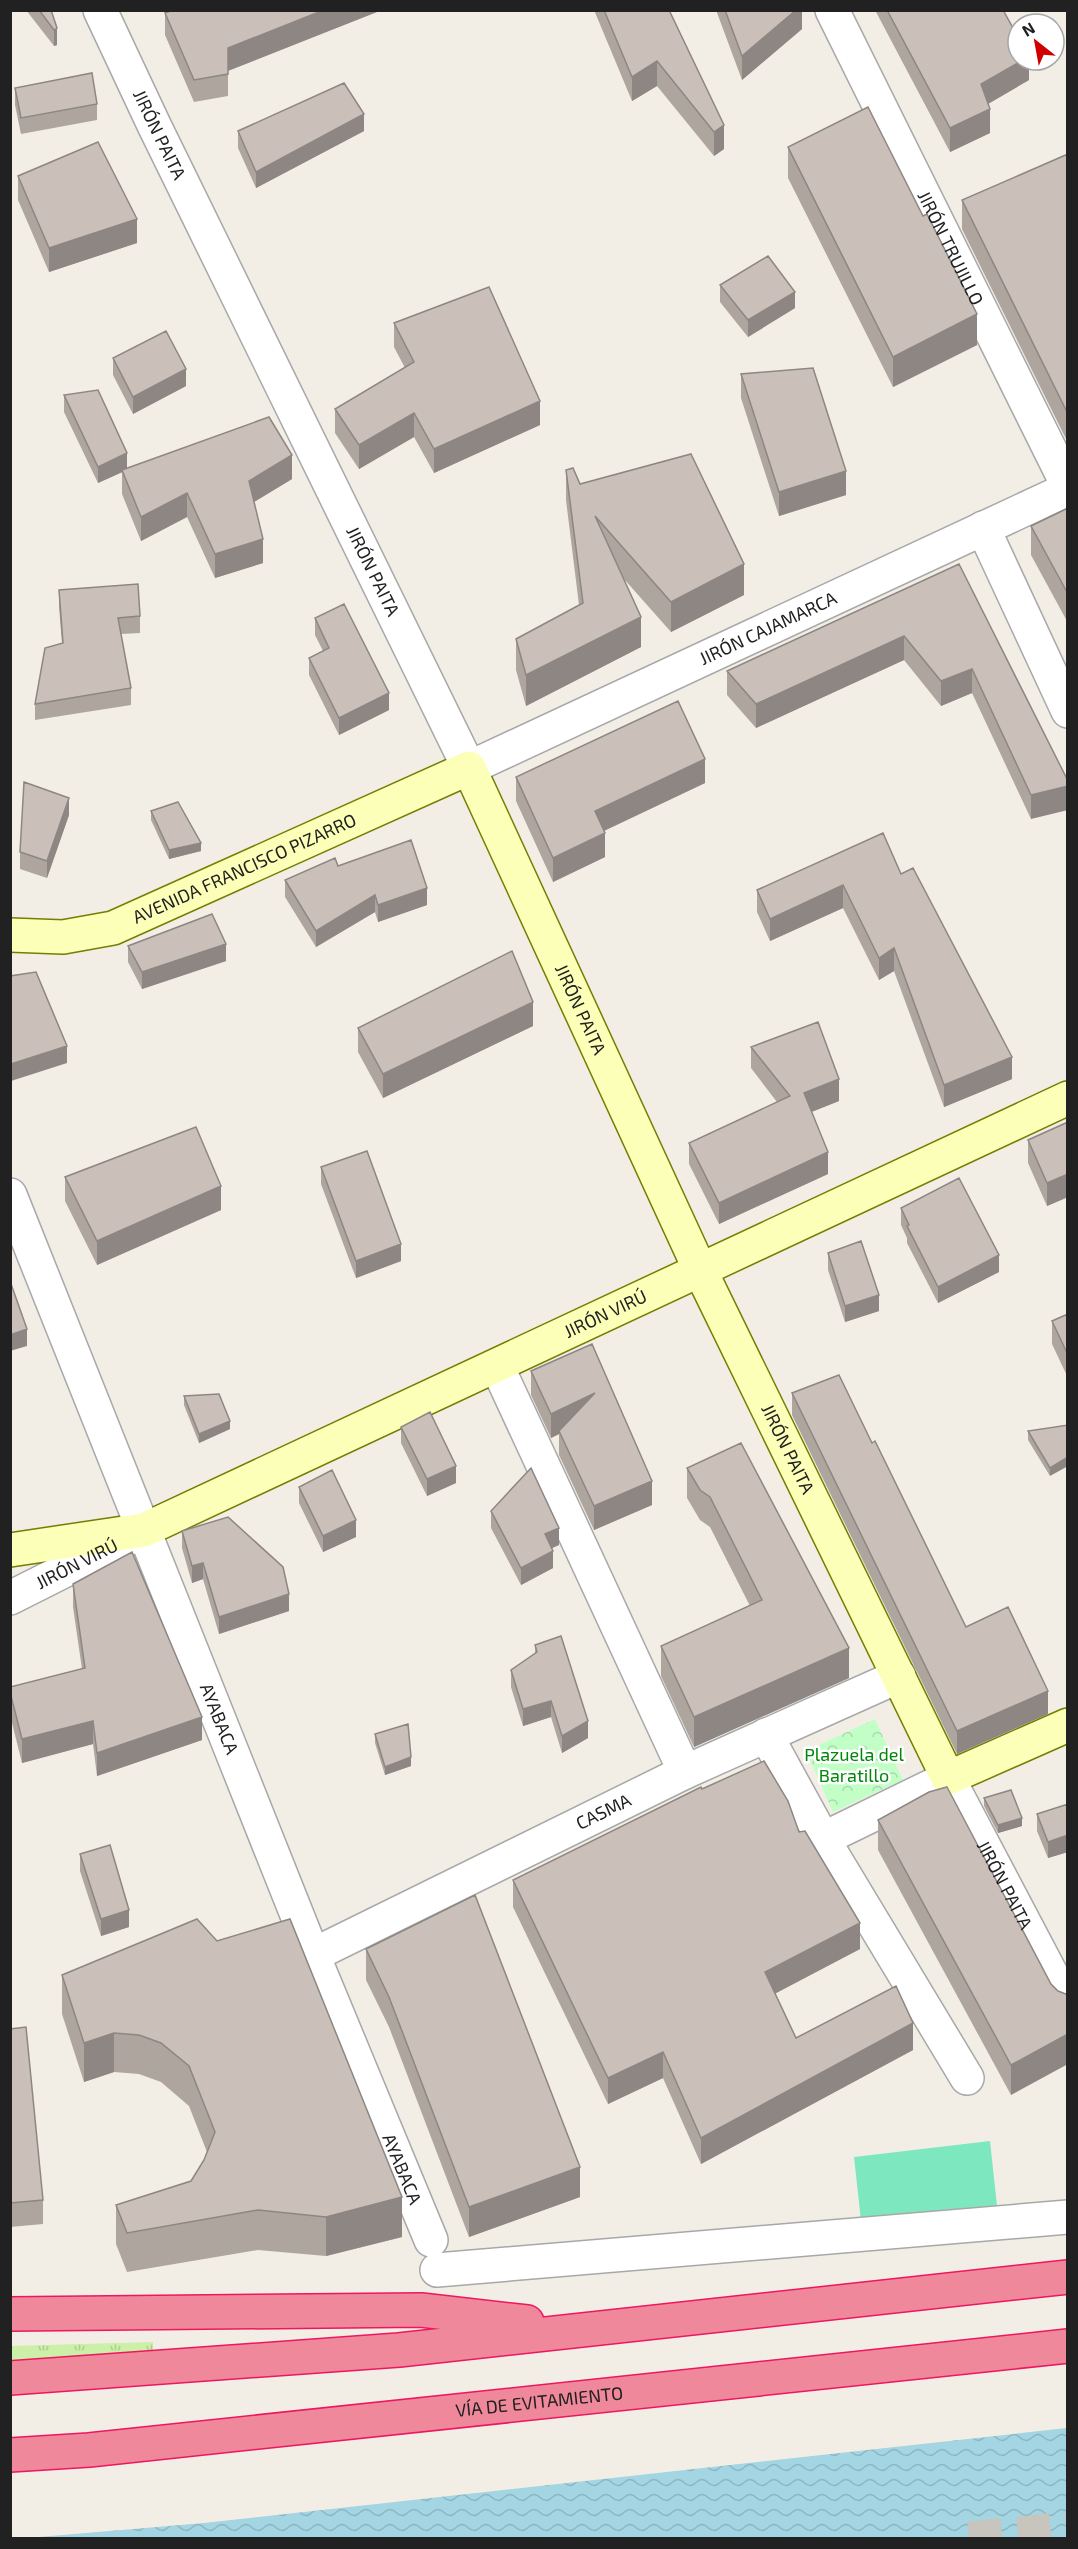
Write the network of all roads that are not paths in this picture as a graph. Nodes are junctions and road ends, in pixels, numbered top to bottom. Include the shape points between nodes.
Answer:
1 (100, 10) edge
2 (832, 10) edge
3 (1068, 488) edge
4 (983, 528) junction
5 (1068, 711) edge
6 (469, 768) junction
7 (10, 935) edge
8 (1068, 1098) edge
9 (10, 1195) edge
10 (701, 1272) junction
11 (497, 1366) junction
12 (144, 1530) junction
13 (10, 1550) edge
14 (10, 1598) edge
15 (899, 1676) junction
16 (1068, 1725) edge
17 (766, 1735) junction
18 (685, 1772) junction
19 (948, 1778) junction
20 (823, 1839) junction
21 (313, 1955) junction
22 (1067, 2006) edge
23 (967, 2078) dead end
24 (1068, 2217) edge
25 (1068, 2277) edge
26 (10, 2314) edge
27 (585, 2329) junction
28 (1068, 2346) edge
29 (10, 2378) edge
30 (10, 2455) edge

1 - 6 street, JIRÓN PAITA
2 - 3 street, JIRÓN TRUJILLO
3 - 4 street, JIRÓN CAJAMARCA
4 - 5 street
4 - 6 street, JIRÓN CAJAMARCA
6 - 7 main road, AVENIDA FRANCISCO PIZARRO via 113,928 63,937
6 - 10 main road, JIRÓN PAITA
8 - 10 main road, JIRÓN VIRÚ
9 - 12 street, AYABACA
10 - 11 main road, JIRÓN VIRÚ
10 - 15 main road, JIRÓN PAITA
11 - 12 main road, JIRÓN VIRÚ
11 - 18 street
12 - 13 main road, JIRÓN VIRÚ
12 - 14 street, JIRÓN VIRÚ
12 - 21 street, AYABACA
15 - 17 street, CASMA
15 - 19 main road, JIRÓN PAITA
16 - 19 main road
17 - 18 street, CASMA
17 - 20 street
18 - 21 street, CASMA
19 - 20 street
19 - 22 street, JIRÓN PAITA
20 - 23 street
21 - 24 street, AYABACA via 434,2255
25 - 27 highway
26 - 27 highway via 421,2310
27 - 29 highway via 399,2350
28 - 30 highway, VÍA DE EVITAMIENTO via 89,2450

